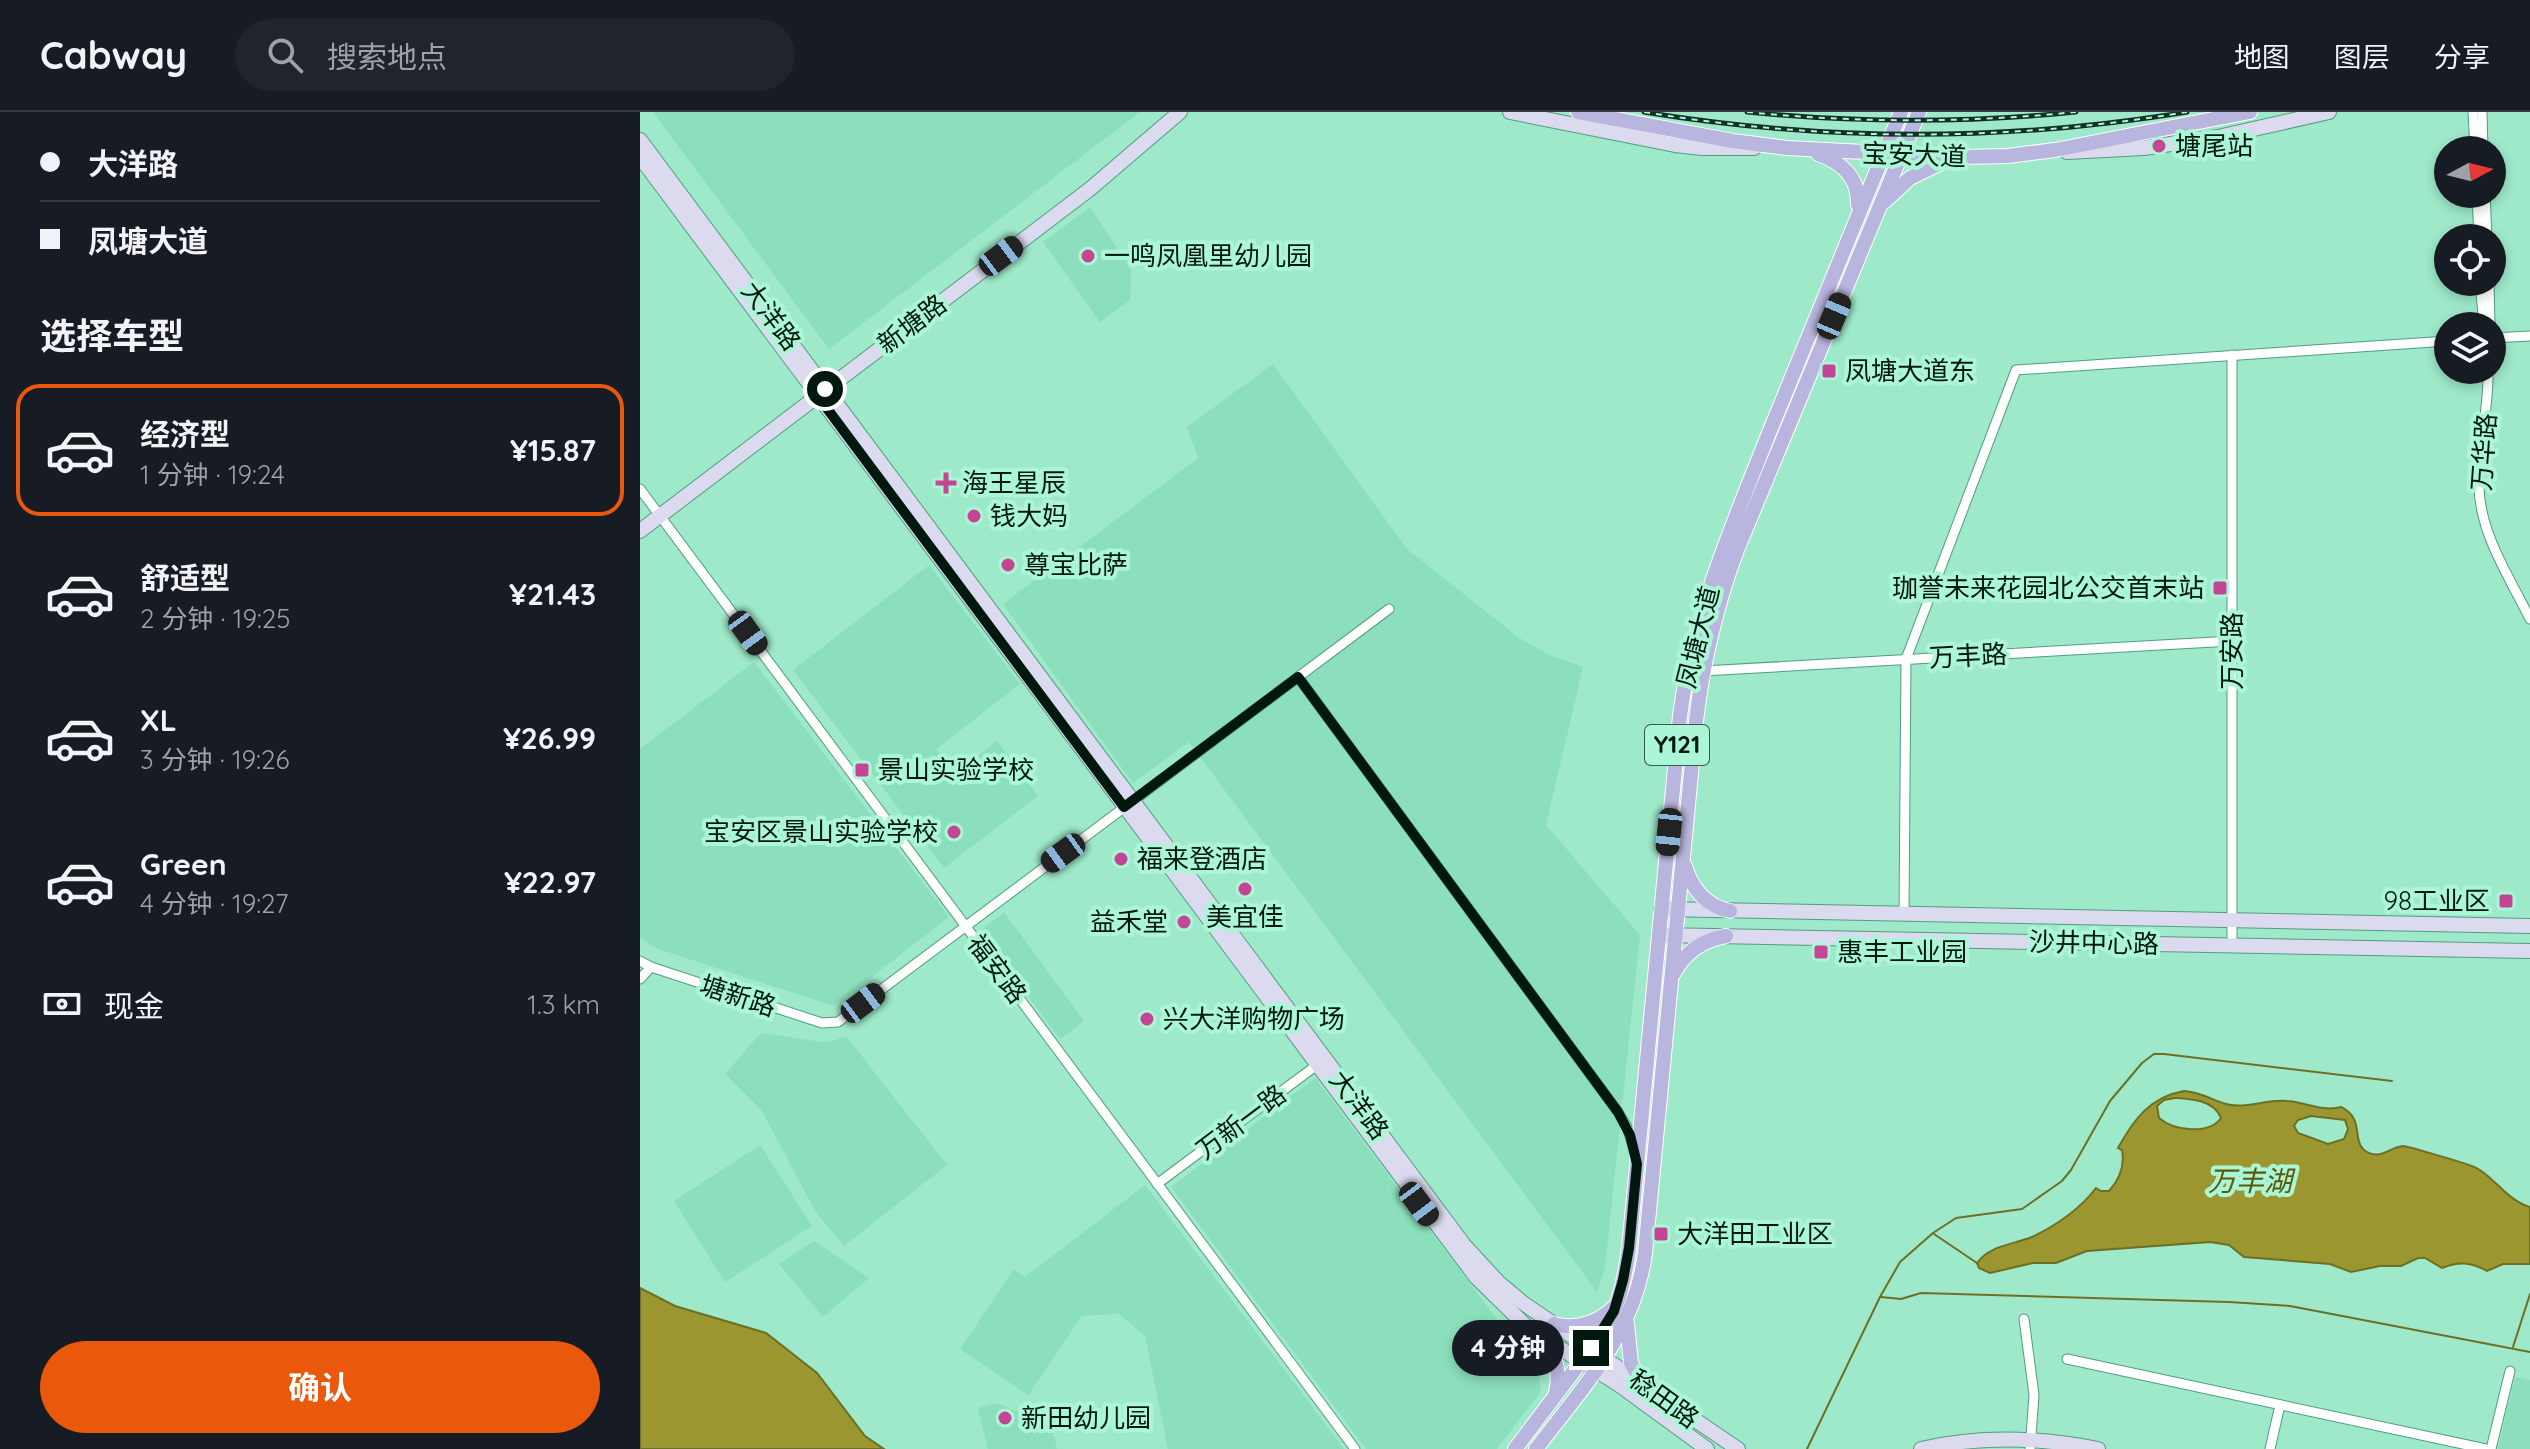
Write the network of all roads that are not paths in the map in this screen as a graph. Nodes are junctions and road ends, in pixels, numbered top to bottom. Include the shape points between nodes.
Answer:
1 (1180, 112) edge
2 (1510, 112) edge
3 (1578, 112) edge
4 (1901, 112) edge
5 (1919, 112) edge
6 (2250, 112) edge
7 (2329, 112) edge
8 (2473, 112) edge
9 (2482, 112) edge
10 (2474, 136) edge
11 (2483, 136) edge
12 (640, 140) edge
13 (1787, 148) junction
14 (1807, 150) junction
15 (1884, 154) junction
16 (2031, 154) junction
17 (1901, 155) junction
18 (640, 157) edge
19 (1961, 157) junction
20 (1877, 212) junction
21 (1856, 216) junction
22 (2530, 336) edge
23 (2506, 337) edge
24 (2434, 342) edge
25 (2232, 355) junction
26 (2488, 384) edge
27 (821, 392) junction
28 (640, 489) edge
29 (660, 515) junction
30 (640, 531) edge
31 (1389, 609) dead end
32 (2530, 619) edge
33 (2232, 641) junction
34 (1906, 659) junction
35 (1703, 671) junction
36 (1298, 677) junction
37 (1128, 804) junction
38 (1683, 851) junction
39 (1661, 909) junction
40 (1678, 910) junction
41 (1730, 911) junction
42 (1904, 914) junction
43 (2232, 920) junction
44 (965, 926) junction
45 (2530, 926) edge
46 (1659, 935) junction
47 (1675, 935) junction
48 (1726, 936) junction
49 (2232, 946) junction
50 (2530, 951) edge
51 (640, 961) edge
52 (651, 967) junction
53 (640, 979) edge
54 (1671, 980) junction
55 (1320, 1062) junction
56 (1643, 1104) junction
57 (1618, 1112) junction
58 (1637, 1164) junction
59 (1157, 1184) junction
60 (1618, 1301) junction
61 (1627, 1319) junction
62 (2024, 1319) dead end
63 (1554, 1324) junction
64 (1545, 1341) junction
65 (1591, 1348) junction
66 (1604, 1357) junction
67 (2067, 1359) dead end
68 (1581, 1362) junction
69 (1595, 1370) junction
70 (2510, 1371) dead end
71 (1643, 1384) junction
72 (1555, 1396) junction
73 (2280, 1405) junction
74 (2031, 1444) edge
75 (1355, 1449) edge
76 (1515, 1449) edge
77 (1536, 1449) edge
78 (1707, 1449) edge
79 (1738, 1449) edge
80 (1921, 1449) edge
81 (2098, 1449) edge
82 (2270, 1449) edge
83 (2488, 1449) edge

1 - 27 street, 新塘路 via 1090,189
2 - 13 street via 1675,145
3 - 13 main road, 宝安大道
4 - 15 main road, 凤塘大道 / Y121
5 - 17 main road, 凤塘大道 / Y121
6 - 16 main road, 宝安大道
7 - 16 street via 2144,148
8 - 10 street
9 - 11 street
12 - 27 street, 大洋路
13 - 14 main road, 宝安大道
14 - 15 main road, 宝安大道
14 - 21 main road via 1838,162 1852,177 1858,194
15 - 17 main road, 宝安大道
15 - 21 main road, 凤塘大道 / Y121
16 - 19 main road, 宝安大道
17 - 19 main road, 宝安大道
17 - 20 main road, 凤塘大道 / Y121
18 - 27 street, 大洋路
19 - 20 main road via 1910,178
20 - 35 main road, 凤塘大道 / Y121 via 1737,550
21 - 39 main road, 凤塘大道 / Y121 via 1698,622 1681,707
22 - 23 street
24 - 25 street
25 - 33 street, 万安路
25 - 34 street via 2016,370
26 - 32 street, 万华路 via 2480,499 2492,541
27 - 29 street, 新塘路
27 - 37 street, 大洋路
28 - 29 street, 福安路
29 - 30 street, 新塘路
29 - 44 street, 福安路
31 - 36 street
33 - 34 street, 万丰路
33 - 43 street, 万安路
34 - 35 street, 万丰路
34 - 42 street
35 - 38 main road, 凤塘大道 / Y121
36 - 37 street
36 - 57 street
37 - 44 street
37 - 55 street, 大洋路
38 - 40 main road, 凤塘大道 / Y121
38 - 41 main road via 1696,890 1709,903
39 - 40 street, 沙井中心路
39 - 46 main road, 凤塘大道 / Y121
40 - 41 street, 沙井中心路
40 - 47 main road, 凤塘大道 / Y121
41 - 42 street, 沙井中心路
42 - 43 street, 沙井中心路
43 - 45 street, 沙井中心路
43 - 49 street, 万安路
44 - 52 street, 塘新路 via 838,1022 822,1023
44 - 59 street, 福安路
46 - 47 street, 沙井中心路
46 - 56 main road, 凤塘大道 / Y121
47 - 48 street, 沙井中心路
47 - 54 main road, 凤塘大道 / Y121
48 - 49 street, 沙井中心路
48 - 54 main road via 1687,954
49 - 50 street, 沙井中心路
51 - 52 street, 塘新路
52 - 53 street
54 - 61 main road, 凤塘大道 / Y121 via 1643,1266
55 - 59 street, 万新一路
55 - 63 street, 大洋路 via 1464,1245 1512,1295
55 - 64 street, 大洋路 via 1476,1277
56 - 57 street
56 - 58 main road, 凤塘大道 / Y121
57 - 58 street
58 - 60 main road, 凤塘大道 / Y121
59 - 75 street, 福安路
60 - 63 main road via 1592,1322
60 - 65 main road, 凤塘大道 / Y121
61 - 66 main road, 凤塘大道 / Y121
61 - 71 main road via 1629,1356
62 - 74 street via 2034,1395
63 - 65 street, 大洋路
64 - 68 street, 大洋路
64 - 72 main road via 1557,1372
65 - 66 street, 稔田路
65 - 68 main road, 凤塘大道 / Y121
66 - 69 main road, 凤塘大道 / Y121
66 - 71 street, 稔田路
67 - 73 street
68 - 69 street, 稔田路
68 - 72 main road, 凤塘大道 / Y121
69 - 77 main road, 凤塘大道 / Y121
69 - 78 street, 稔田路
70 - 83 street
71 - 79 street, 稔田路
72 - 76 main road, 凤塘大道 / Y121
73 - 82 street
73 - 83 street
74 - 80 street via 1981,1439
74 - 81 street

